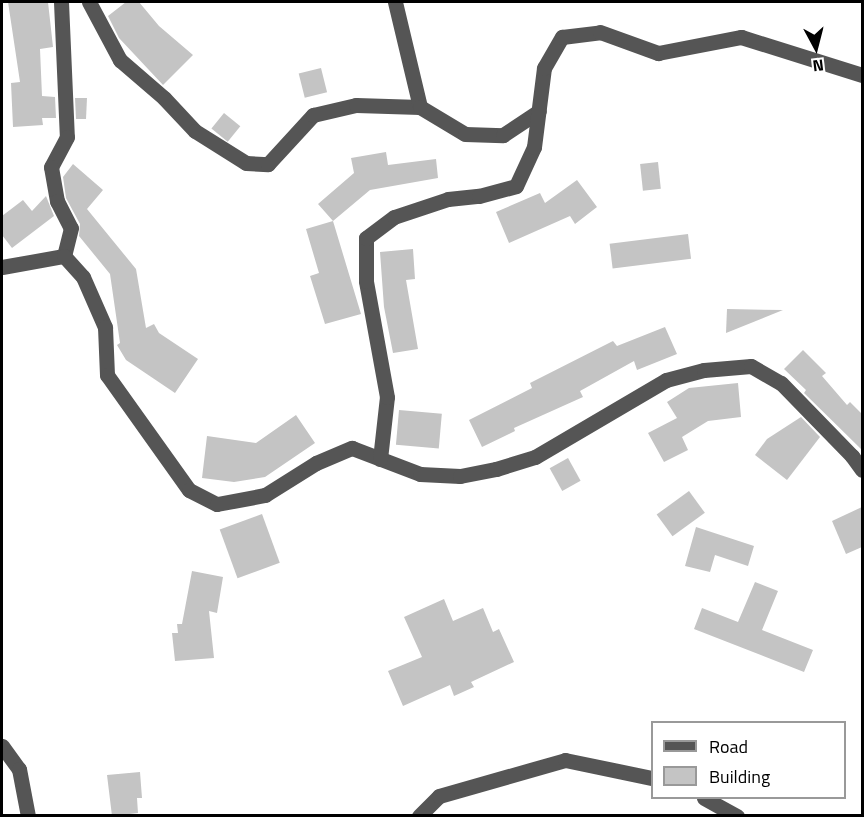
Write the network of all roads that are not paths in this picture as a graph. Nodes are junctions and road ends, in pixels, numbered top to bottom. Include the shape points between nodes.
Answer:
1 (61, 2) edge
2 (89, 2) edge
3 (395, 2) edge
4 (862, 75) edge
5 (420, 107) junction
6 (540, 111) junction
7 (64, 256) junction
8 (2, 267) edge
9 (380, 459) junction
10 (862, 470) edge
11 (2, 746) edge
12 (651, 778) edge
13 (706, 799) edge
14 (28, 816) edge
15 (419, 816) edge
16 (737, 816) edge

1 - 7 street via 67,137 51,167 57,201 71,228
2 - 5 street via 120,60 195,131 246,163 268,164 312,115 356,105
3 - 5 street
4 - 6 street via 741,36 658,53 600,32 562,36 544,68
5 - 6 street via 465,134 502,135
6 - 9 street via 534,147 516,186 448,199 394,217 366,238 366,280 387,397
7 - 8 street
7 - 9 street via 83,277 105,327 107,375 189,490 217,504 265,495 316,463 352,448
9 - 10 street via 420,474 460,476 496,469 535,457 666,380 704,370 751,366 780,383
11 - 14 street via 19,769
12 - 15 street via 565,760 439,796
13 - 16 street

